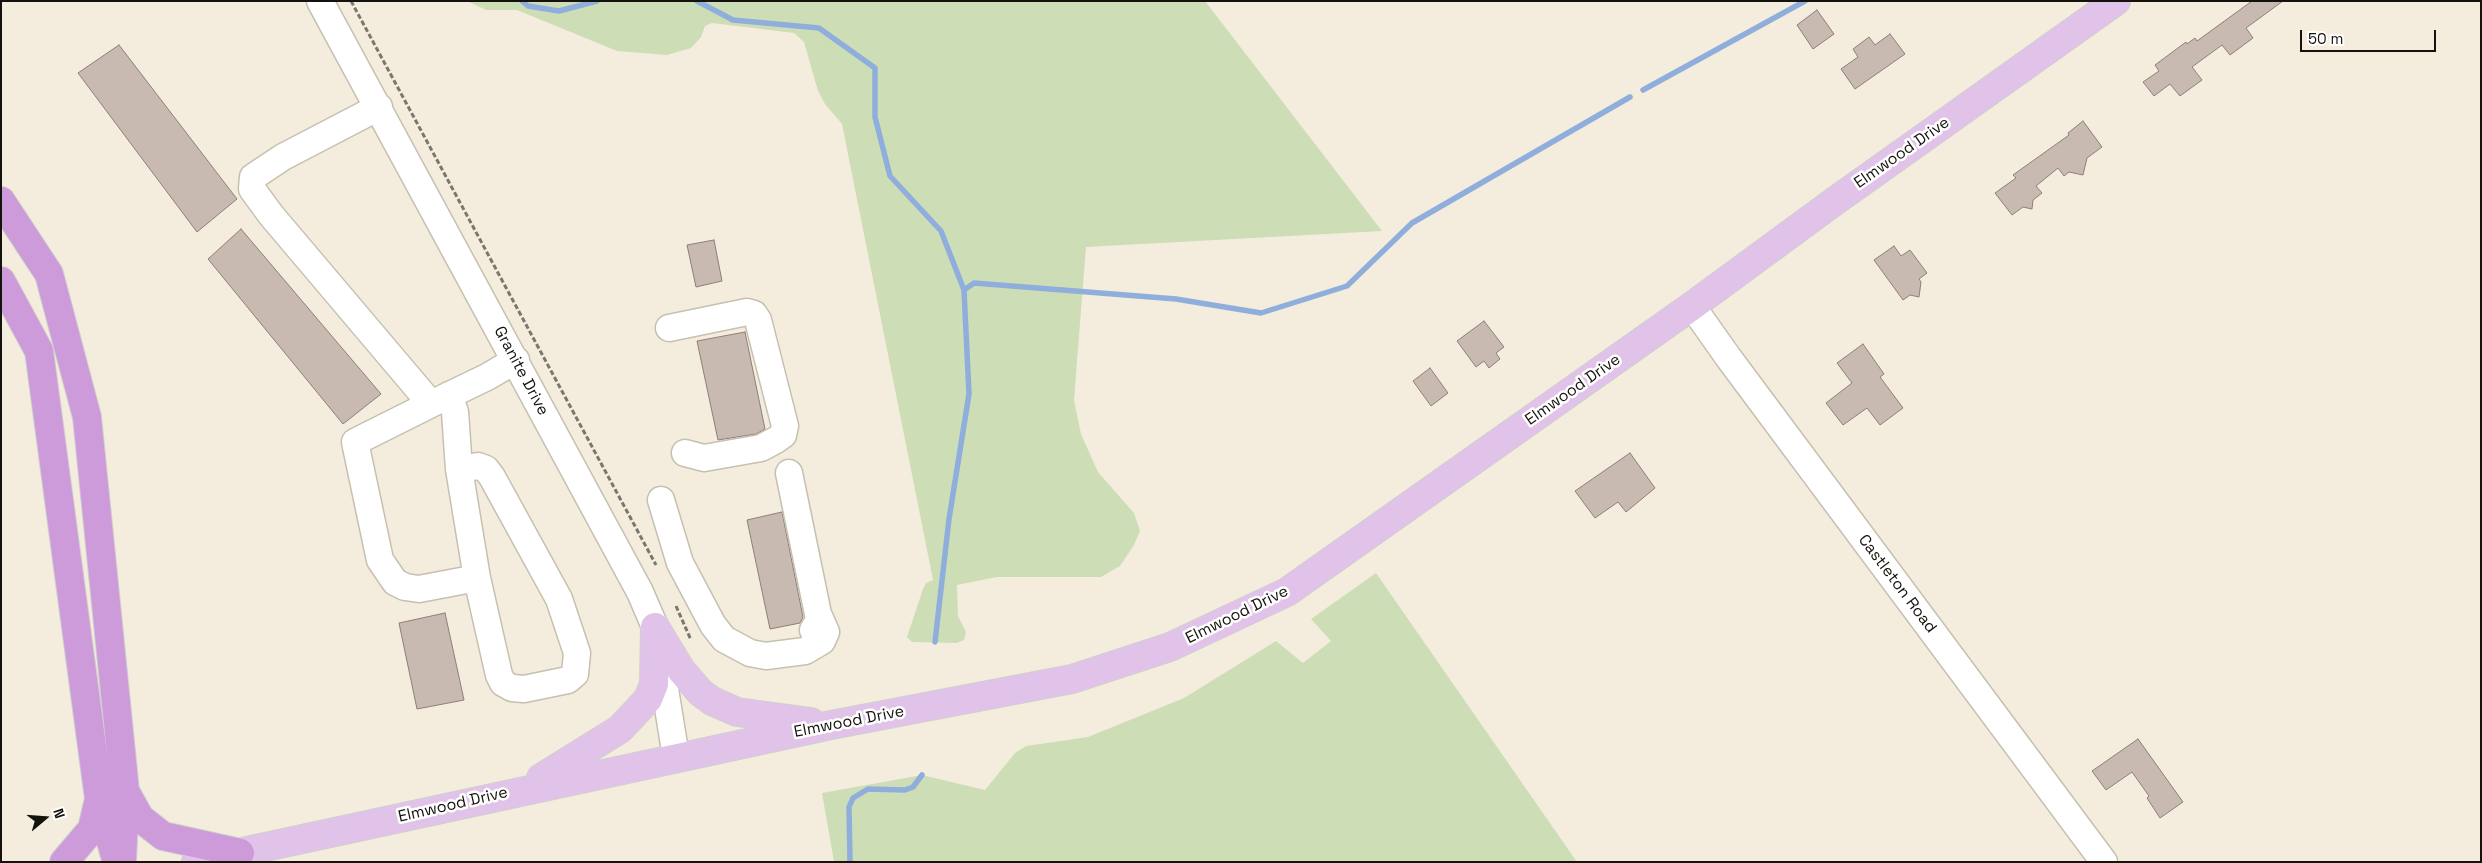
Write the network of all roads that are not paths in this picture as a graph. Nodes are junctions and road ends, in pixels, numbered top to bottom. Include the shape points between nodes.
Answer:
1 (320, 1) edge
2 (2116, 1) edge
3 (379, 107) junction
4 (1, 202) edge
5 (1, 281) edge
6 (1692, 306) junction
7 (669, 328) dead end
8 (516, 360) junction
9 (440, 400) junction
10 (685, 453) dead end
11 (459, 469) junction
12 (789, 473) dead end
13 (661, 500) dead end
14 (477, 578) junction
15 (655, 627) junction
16 (831, 725) junction
17 (676, 757) junction
18 (521, 790) junction
19 (126, 791) junction
20 (99, 799) junction
21 (234, 857) edge
22 (64, 862) edge
23 (117, 862) edge
24 (122, 862) edge
25 (196, 862) edge
26 (2104, 862) edge

1 - 3 street, Granite Drive
2 - 6 main road, Elmwood Drive
3 - 8 street, Granite Drive
3 - 9 street via 283,157 253,177 252,189 277,222
4 - 19 highway via 48,274 87,417
5 - 20 highway via 39,351
6 - 16 main road, Elmwood Drive via 1287,592 1170,648 1072,679
6 - 26 street, Castleton Road
7 - 10 street via 747,312 754,314 785,426 783,434 761,448 704,458
8 - 9 street
8 - 15 street, Granite Drive via 640,592
9 - 11 street via 455,412
9 - 14 street via 355,442 380,560 394,582 405,588 419,589
11 - 14 street
11 - 14 street via 478,466 492,476 559,599 577,653 575,674 568,680 524,689 504,683 499,675
12 - 13 street via 818,614 816,627 780,654 750,653 724,639 680,563
15 - 16 main road via 681,670 700,692 715,702 737,712
15 - 17 street, Granite Drive
15 - 18 main road via 654,684 648,699 636,714 600,743
16 - 17 main road, Elmwood Drive
17 - 18 main road, Elmwood Drive
18 - 21 main road, Elmwood Drive
19 - 21 highway via 140,818 163,836
19 - 24 highway
20 - 22 highway via 92,829
20 - 23 highway
21 - 25 main road, Elmwood Drive

